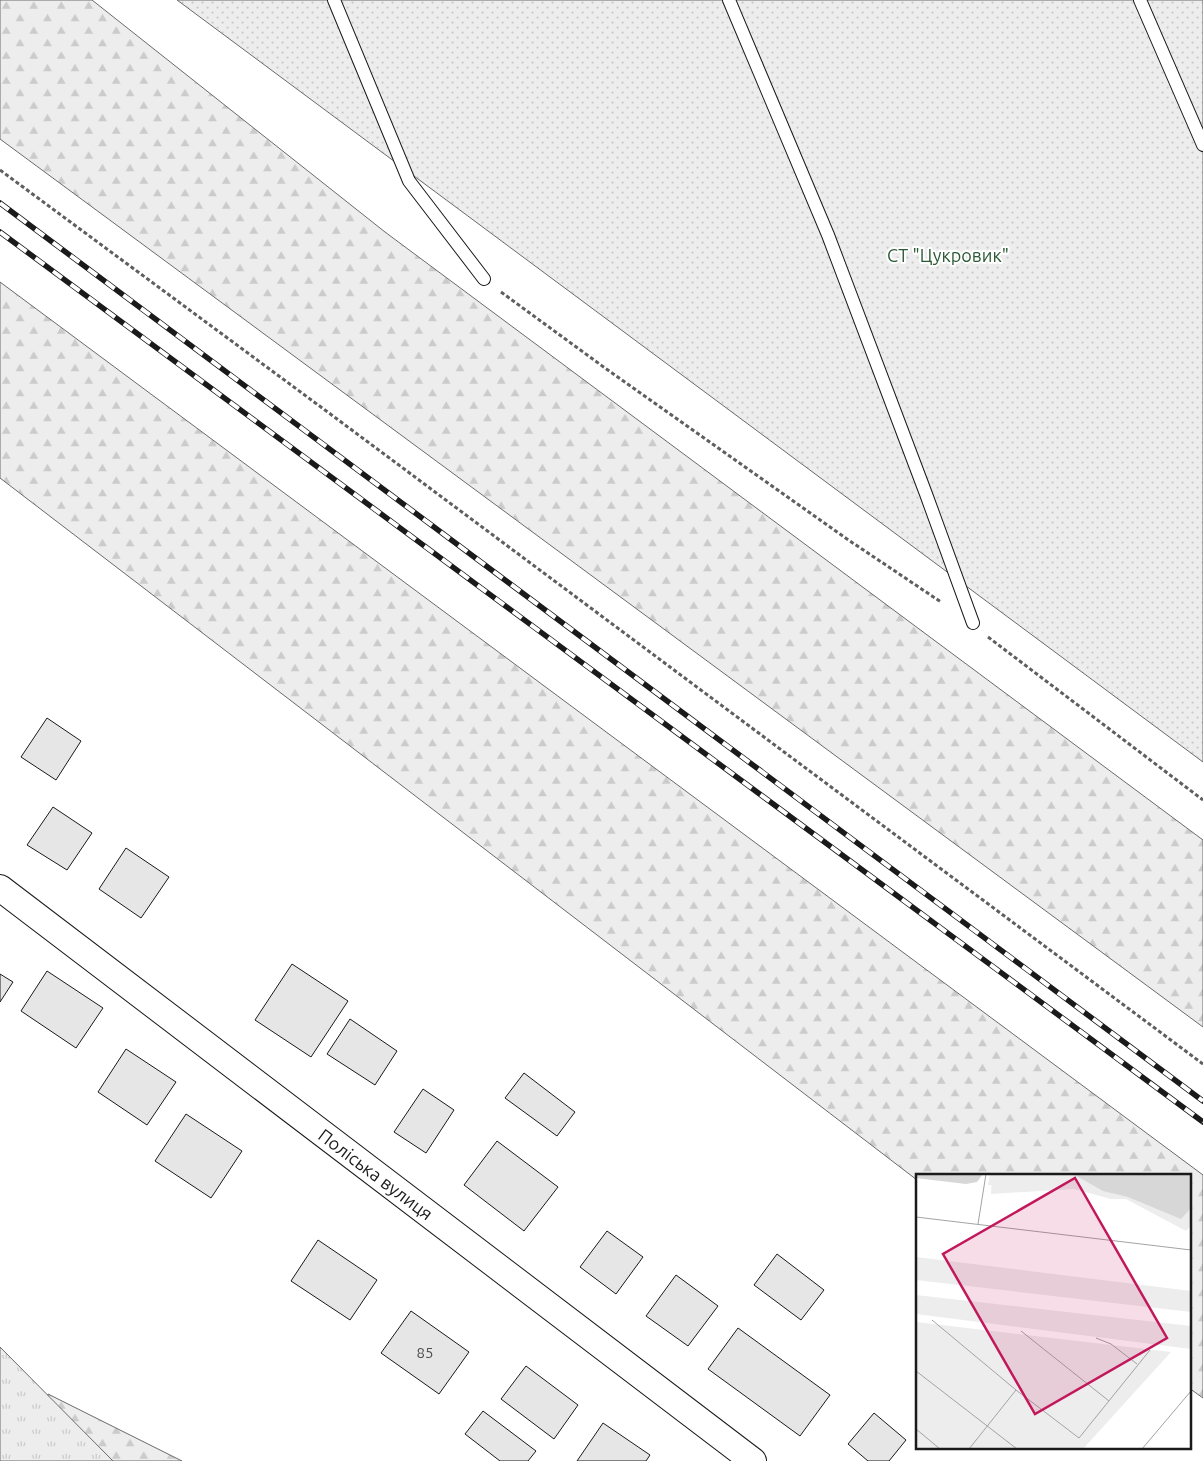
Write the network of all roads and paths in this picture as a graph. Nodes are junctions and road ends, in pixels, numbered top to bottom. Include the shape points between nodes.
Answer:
1 (334, 0) edge
2 (729, 0) edge
3 (1140, 0) edge
4 (1203, 145) edge
5 (0, 170) edge
6 (484, 279) joint
7 (973, 623) junction
8 (1203, 800) edge
9 (0, 888) edge
10 (1203, 1064) edge
11 (753, 1461) edge

1 - 6 lane via 409,180
2 - 7 lane via 828,235
3 - 4 lane
5 - 10 path
6 - 7 path via 847,539
7 - 8 path via 994,643
9 - 11 street, Поліська вулиця

